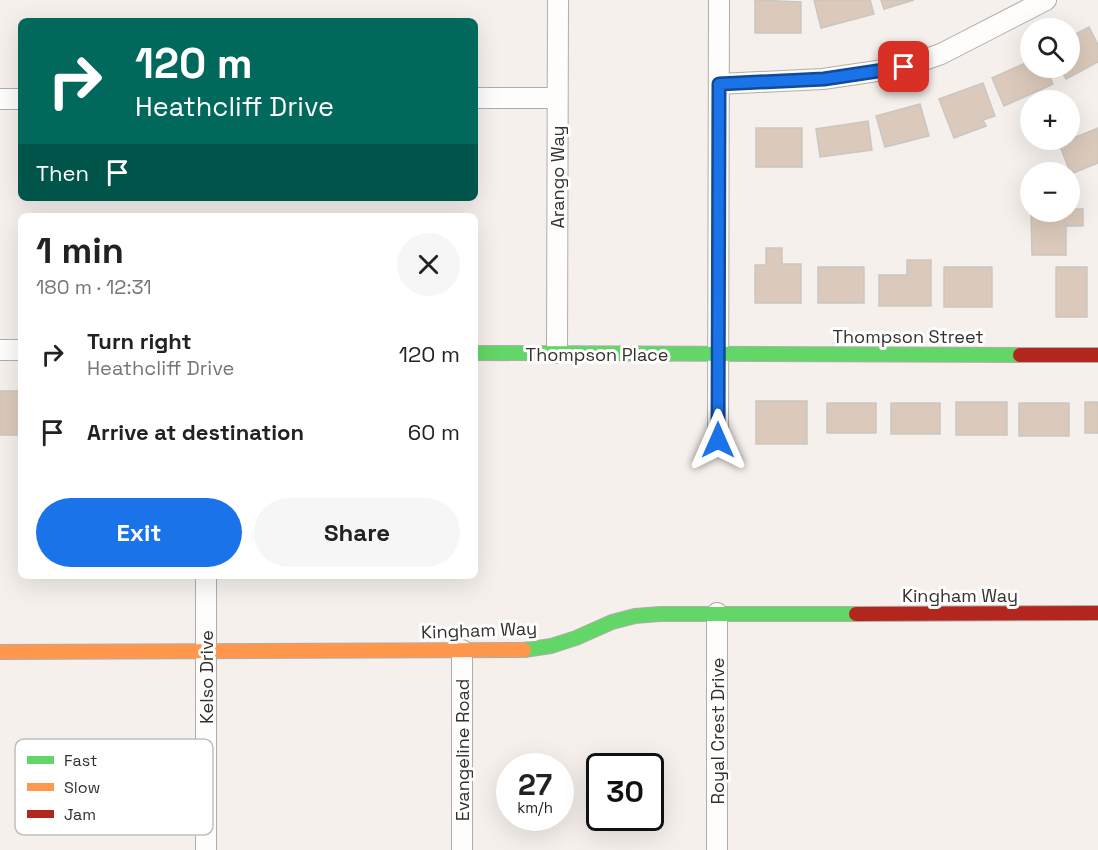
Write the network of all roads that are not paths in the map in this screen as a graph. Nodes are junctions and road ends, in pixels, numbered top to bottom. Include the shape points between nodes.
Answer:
1 (558, 0) edge
2 (719, 0) edge
3 (1046, 0) edge
4 (719, 84) junction
5 (478, 98) edge
6 (557, 98) junction
7 (0, 99) edge
8 (18, 99) edge
9 (0, 350) edge
10 (18, 350) edge
11 (478, 353) edge
12 (557, 353) junction
13 (718, 354) junction
14 (1098, 355) edge
15 (718, 440) dead end
16 (206, 579) edge
17 (717, 613) junction
18 (1098, 613) edge
19 (462, 650) junction
20 (206, 651) junction
21 (0, 652) edge
22 (206, 739) edge
23 (462, 850) edge
24 (717, 850) edge

1 - 6 street, Arango Way
2 - 4 street
3 - 4 street via 941,54 904,67 824,79
4 - 13 street
5 - 6 street
6 - 12 street, Arango Way
7 - 8 street
9 - 10 street
11 - 12 street, Thompson Place
12 - 13 street, Thompson Place
13 - 14 street, Thompson Street
13 - 15 street
16 - 20 street, Kelso Drive
17 - 18 street, Kingham Way
17 - 19 street, Kingham Way via 635,616 551,646
17 - 24 street, Royal Crest Drive
19 - 20 street, Kingham Way
19 - 23 street, Evangeline Road
20 - 21 street, Kingham Way
20 - 22 street, Kelso Drive

